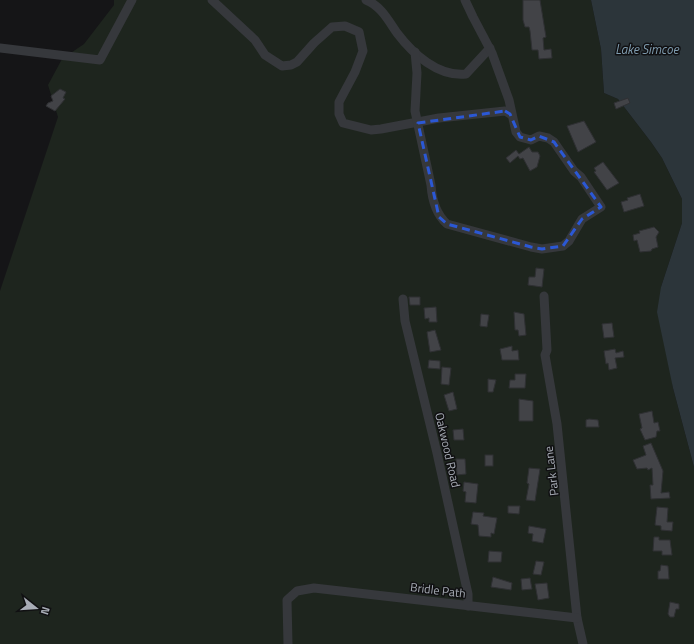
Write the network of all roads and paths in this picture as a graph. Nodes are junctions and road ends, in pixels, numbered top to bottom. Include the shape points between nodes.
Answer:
1 (132, 0) edge
2 (212, 0) edge
3 (366, 0) edge
4 (465, 0) edge
5 (0, 48) edge
6 (490, 48) junction
7 (415, 52) junction
8 (510, 114) junction
9 (418, 123) junction
10 (544, 296) dead end
11 (403, 300) dead end
12 (468, 606) junction
13 (577, 618) junction
14 (288, 644) edge
15 (583, 644) edge

1 - 5 street via 100,60
2 - 9 street via 255,40 265,55 282,66 297,62 332,27 345,26 359,32 363,51 339,102 339,114 343,123 371,130
3 - 7 street via 376,4 398,35
4 - 6 street
6 - 7 street via 466,74 457,75 424,61
6 - 8 street via 509,100
7 - 9 street via 415,111
8 - 9 street via 505,111 439,118
8 - 9 street via 520,138 531,140 539,136 554,142 601,208 582,220 563,246 536,248 447,224 439,217 432,195
10 - 13 street, Park Lane via 547,350 545,355 557,424
11 - 12 street, Oakwood Road via 405,321 468,594
12 - 13 street, Bridle Path
12 - 14 street, Bridle Path via 314,588 296,591 287,600
13 - 15 street, Park Lane

